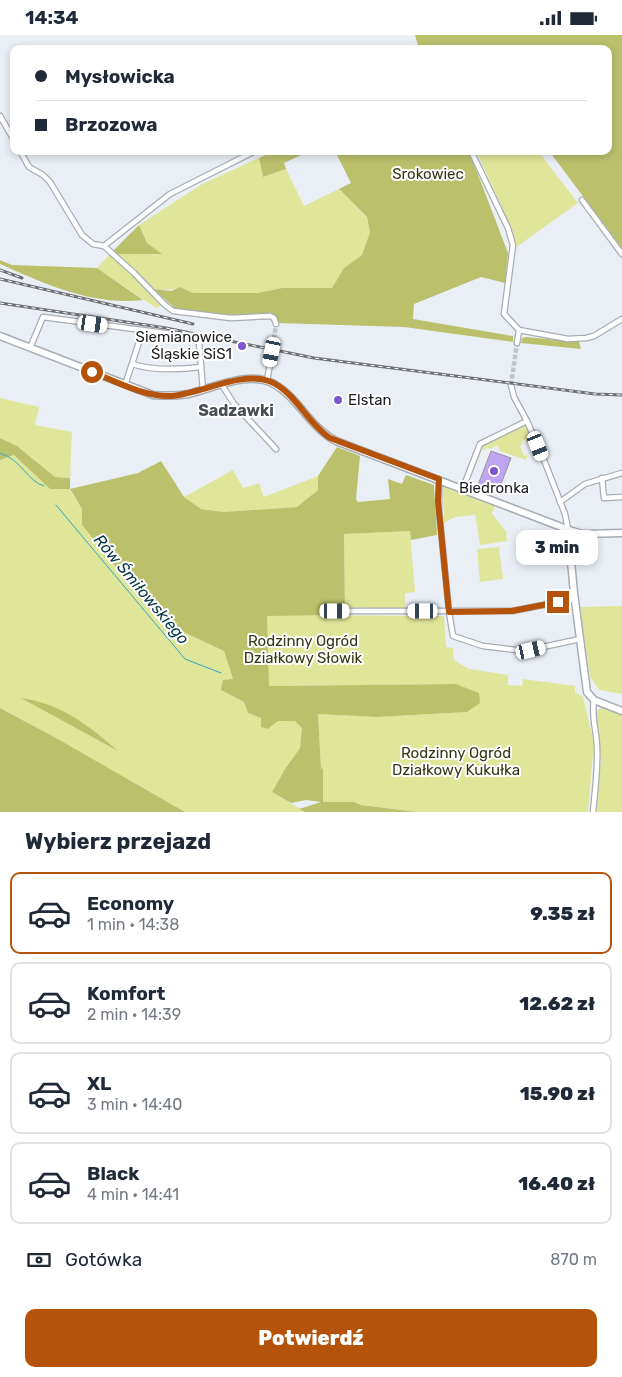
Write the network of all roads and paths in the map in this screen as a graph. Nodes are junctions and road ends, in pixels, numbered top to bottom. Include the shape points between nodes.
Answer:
1 (0, 116) edge
2 (10, 133) edge
3 (22, 155) edge
4 (247, 155) edge
5 (473, 155) edge
6 (582, 201) dead end
7 (104, 246) junction
8 (622, 253) edge
9 (622, 319) edge
10 (276, 324) dead end
11 (143, 330) junction
12 (519, 330) junction
13 (0, 336) edge
14 (517, 343) tunnel mouth
15 (30, 348) junction
16 (272, 352) tunnel mouth
17 (132, 364) junction
18 (201, 367) junction
19 (267, 381) junction
20 (125, 385) junction
21 (222, 385) junction
22 (511, 385) tunnel mouth
23 (203, 390) junction
24 (527, 421) junction
25 (276, 449) dead end
26 (622, 473) edge
27 (602, 478) junction
28 (439, 479) junction
29 (463, 489) junction
30 (622, 497) edge
31 (560, 502) junction
32 (568, 529) junction
33 (622, 533) edge
34 (575, 599) junction
35 (334, 611) dead end
36 (449, 612) junction
37 (580, 639) junction
38 (594, 700) junction
39 (622, 711) edge
40 (593, 812) edge

1 - 2 street
3 - 7 street via 29,167 50,182 82,235 93,244
4 - 7 street via 170,194
5 - 12 street via 513,245 504,314
6 - 8 street
7 - 10 street via 173,311 231,318 270,316
9 - 12 street via 586,338 568,339
11 - 15 street via 43,317
11 - 17 street
11 - 18 street via 196,339
12 - 14 street
13 - 15 street
15 - 20 street
16 - 19 street
17 - 18 street via 152,369
17 - 20 street
18 - 23 street
19 - 21 street via 248,379
19 - 28 street via 286,393 330,438
20 - 23 street via 163,396
21 - 23 street
21 - 25 street via 234,405
22 - 24 street
24 - 29 street via 480,444
24 - 31 street
26 - 27 street
27 - 30 street via 604,498
27 - 31 street via 585,484
28 - 29 street
28 - 36 street via 438,501
29 - 32 street
31 - 32 street
32 - 33 street via 583,534
32 - 34 street
34 - 36 street via 524,610
34 - 37 street
35 - 36 street
36 - 37 street via 455,638 483,646 524,651
37 - 38 street via 588,692
38 - 39 street
38 - 40 street via 592,712 597,763

